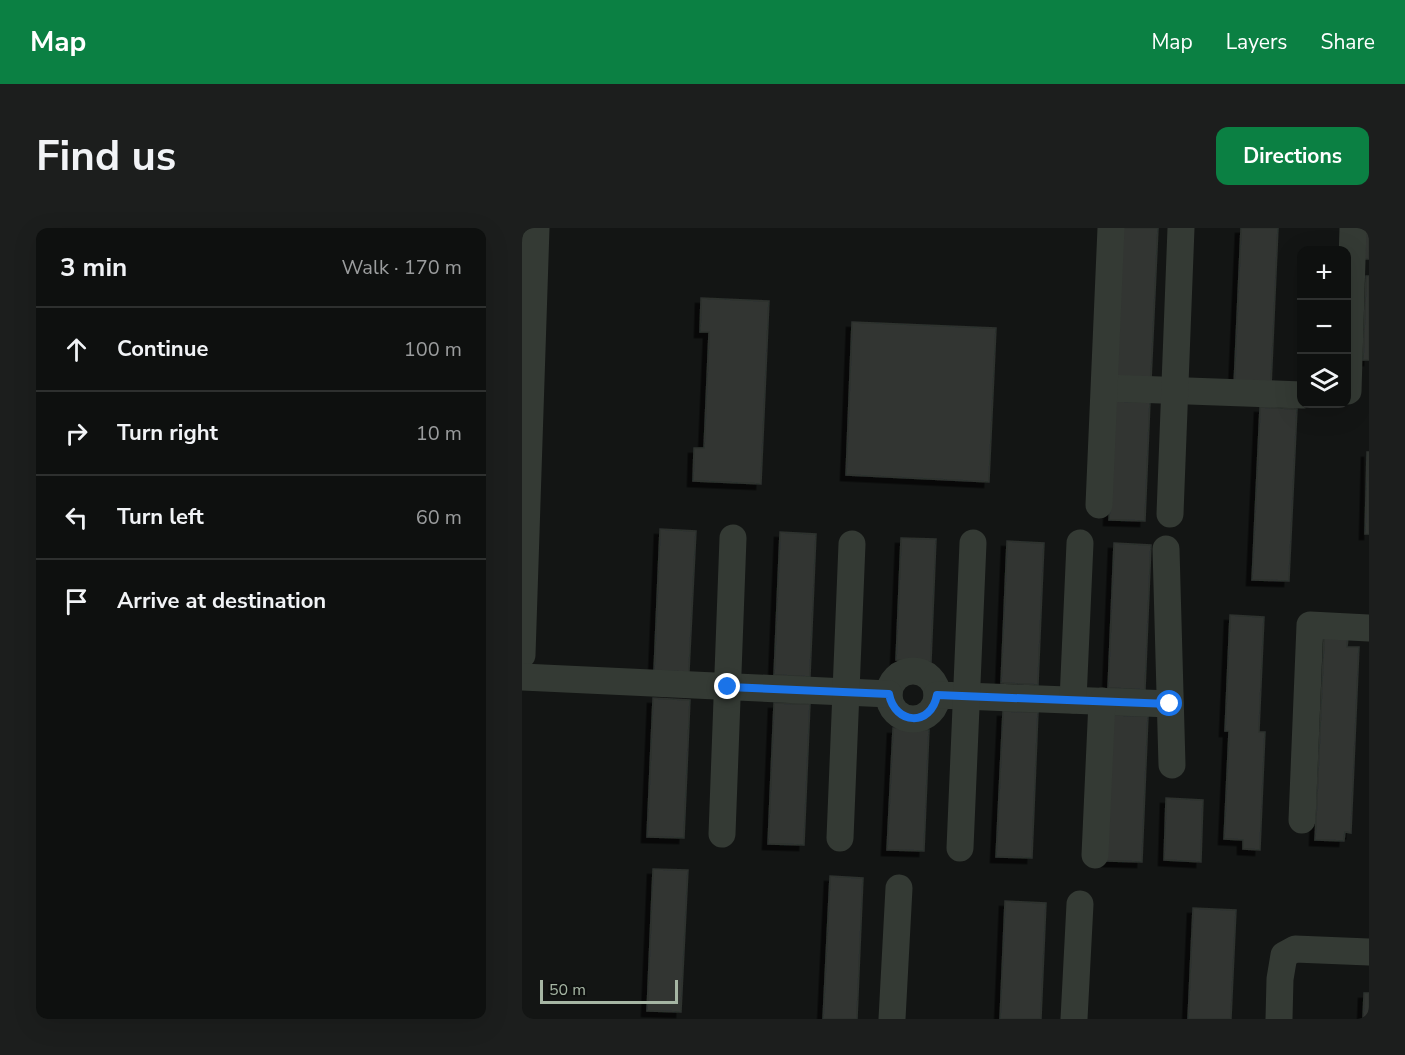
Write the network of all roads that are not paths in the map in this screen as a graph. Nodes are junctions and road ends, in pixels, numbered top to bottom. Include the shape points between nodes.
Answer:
1 (536, 228) edge
2 (1111, 228) edge
3 (1181, 228) edge
4 (1353, 228) edge
5 (1105, 388) junction
6 (1175, 391) junction
7 (1355, 391) edge
8 (1297, 395) edge
9 (525, 482) edge
10 (1099, 505) dead end
11 (1170, 514) dead end
12 (733, 538) dead end
13 (973, 543) dead end
14 (1080, 543) dead end
15 (852, 544) dead end
16 (1166, 549) dead end
17 (1369, 628) edge
18 (522, 655) edge
19 (522, 677) edge
20 (728, 687) junction
21 (846, 692) junction
22 (967, 697) junction
23 (1073, 700) junction
24 (1102, 701) junction
25 (1170, 704) junction
26 (1172, 765) dead end
27 (1302, 820) dead end
28 (722, 834) dead end
29 (840, 838) dead end
30 (960, 848) dead end
31 (1095, 855) dead end
32 (899, 888) dead end
33 (1080, 904) dead end
34 (1369, 952) edge
35 (892, 1019) edge
36 (1074, 1019) edge
37 (1279, 1019) edge

1 - 9 street
2 - 5 street
3 - 6 street
4 - 7 street
5 - 6 street
5 - 10 street
6 - 8 street
6 - 11 street
9 - 18 street
12 - 20 street
13 - 22 street
14 - 23 street
15 - 21 street
16 - 25 street
17 - 27 street via 1310,625
19 - 20 street
20 - 21 street
20 - 28 street
21 - 22 street via 889,694 891,685 902,673 919,671 927,675 937,695
21 - 29 street
22 - 23 street
22 - 30 street
23 - 24 street
24 - 25 street
24 - 31 street
25 - 26 street
32 - 35 street
33 - 36 street
34 - 37 street via 1295,949 1284,955

